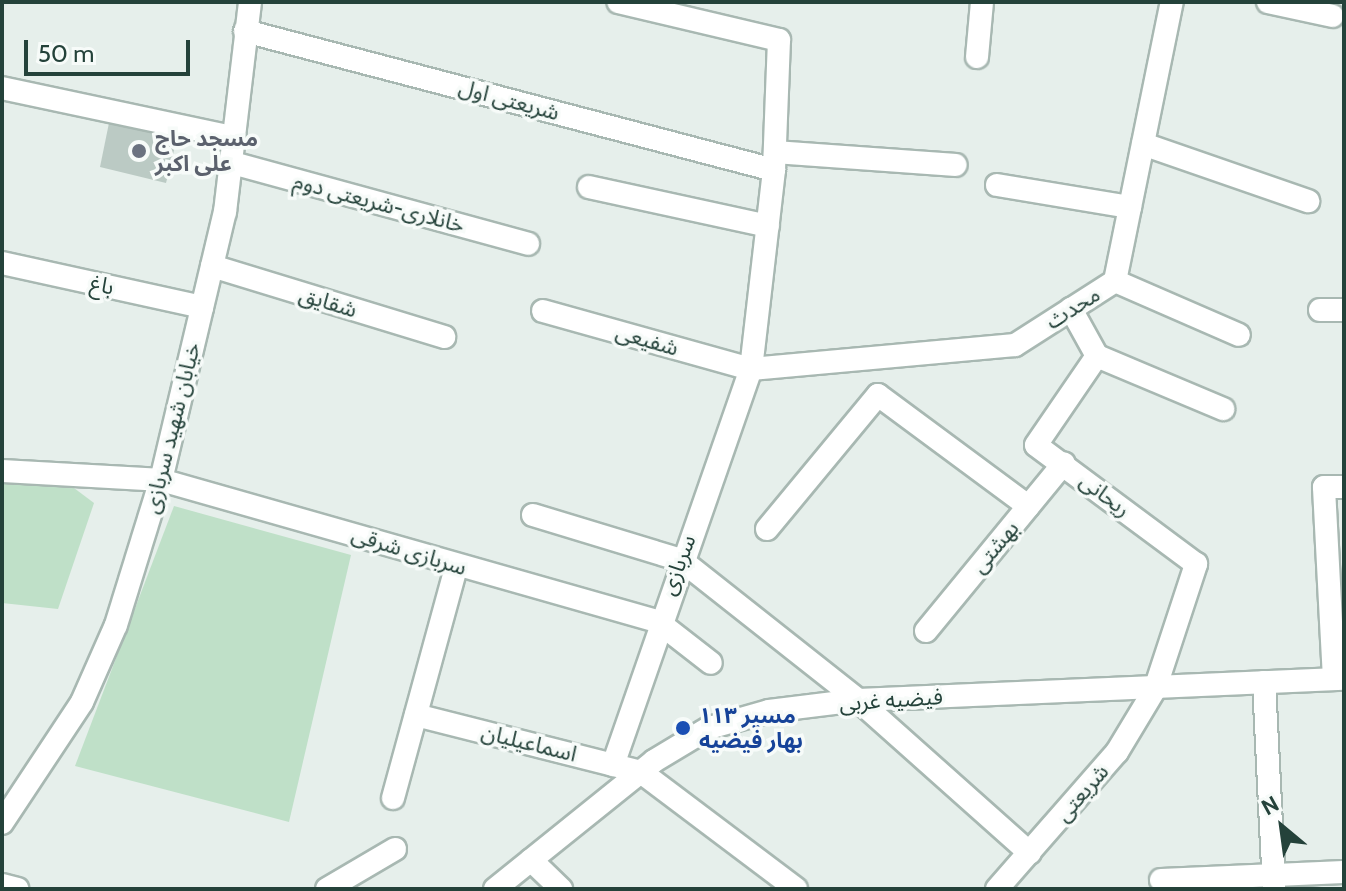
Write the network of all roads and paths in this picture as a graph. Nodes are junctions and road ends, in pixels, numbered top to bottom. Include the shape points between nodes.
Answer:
1 (250, 2) edge
2 (618, 2) edge
3 (982, 2) edge
4 (1172, 2) edge
5 (1268, 2) edge
6 (660, 7) edge
7 (1333, 16) dead end
8 (245, 31) junction
9 (977, 57) dead end
10 (2, 88) edge
11 (232, 137) junction
12 (1143, 144) junction
13 (774, 161) junction
14 (229, 162) junction
15 (956, 165) dead end
16 (997, 185) dead end
17 (589, 187) dead end
18 (1308, 201) dead end
19 (1130, 207) junction
20 (768, 226) junction
21 (528, 244) dead end
22 (2, 263) edge
23 (212, 266) junction
24 (1115, 281) junction
25 (202, 307) junction
26 (1071, 309) junction
27 (1320, 310) dead end
28 (1344, 310) edge
29 (543, 311) dead end
30 (1239, 335) dead end
31 (444, 337) dead end
32 (1097, 356) junction
33 (751, 369) junction
34 (1223, 409) dead end
35 (1064, 463) junction
36 (2, 471) edge
37 (161, 480) junction
38 (1344, 487) edge
39 (1028, 506) junction
40 (533, 515) dead end
41 (767, 529) dead end
42 (681, 560) junction
43 (456, 567) junction
44 (657, 621) junction
45 (926, 631) dead end
46 (711, 663) dead end
47 (1339, 679) edge
48 (1264, 682) junction
49 (1155, 689) junction
50 (858, 700) junction
51 (416, 715) junction
52 (613, 765) junction
53 (641, 772) junction
54 (393, 798) dead end
55 (2, 823) edge
56 (395, 849) dead end
57 (1030, 853) junction
58 (531, 860) junction
59 (1344, 872) edge
60 (1161, 880) dead end
61 (1273, 883) edge
62 (2, 885) edge
63 (18, 889) edge
64 (327, 889) edge
65 (495, 889) edge
66 (561, 889) edge
67 (796, 889) edge
68 (997, 889) edge

1 - 8 street, خیابان شهید سربازی
2 - 6 street
3 - 9 street
4 - 12 street, محدث
5 - 7 street
6 - 13 street, سربازی via 779,40
8 - 11 street, خیابان شهید سربازی
8 - 13 street, شریعتی اول
10 - 11 street
11 - 14 street, خیابان شهید سربازی
12 - 18 street
12 - 19 street, محدث
13 - 15 street, شریعتی اول
13 - 20 street, سربازی
14 - 21 street, خانلاری-شریعتی دوم
14 - 23 street, خیابان شهید سربازی
16 - 19 street
17 - 20 street
19 - 24 street, محدث
20 - 33 street, سربازی
22 - 25 street, باغ
23 - 25 street, خیابان شهید سربازی
23 - 31 street, شقایق
24 - 26 street, محدث
24 - 30 street
25 - 37 street, خیابان شهید سربازی
26 - 32 street
26 - 33 street, محدث via 1015,345
27 - 28 street
29 - 33 street, شفیعی
32 - 34 street
32 - 35 street, ریحانی via 1036,445
33 - 42 street, سربازی
35 - 39 street, بهشتی
35 - 49 street, ریحانی via 1196,564
36 - 37 street, سربازی شرقی
37 - 43 street, سربازی شرقی
37 - 55 street, خیابان شهید سربازی via 116,625 82,702
38 - 47 street via 1324,487
39 - 41 street via 878,395
39 - 45 street, بهشتی
40 - 42 street
42 - 44 street, سربازی
42 - 50 street
43 - 44 street, سربازی شرقی
43 - 51 street
44 - 46 street
44 - 52 street, سربازی
47 - 48 street, فیضیه غربی
48 - 49 street, فیضیه غربی
48 - 61 street
49 - 50 street, فیضیه غربی
49 - 57 street, شریعتی via 1117,752
50 - 53 street, فیضیه غربی via 709,728
50 - 57 street
51 - 52 street, اسماعیلیان
51 - 54 street
52 - 53 street, اسماعیلیان
53 - 58 street, فیضیه غربی
53 - 67 street
56 - 64 street
57 - 68 street, شریعتی
58 - 65 street, فیضیه غربی
58 - 66 street
59 - 61 street
60 - 61 street
62 - 63 street

